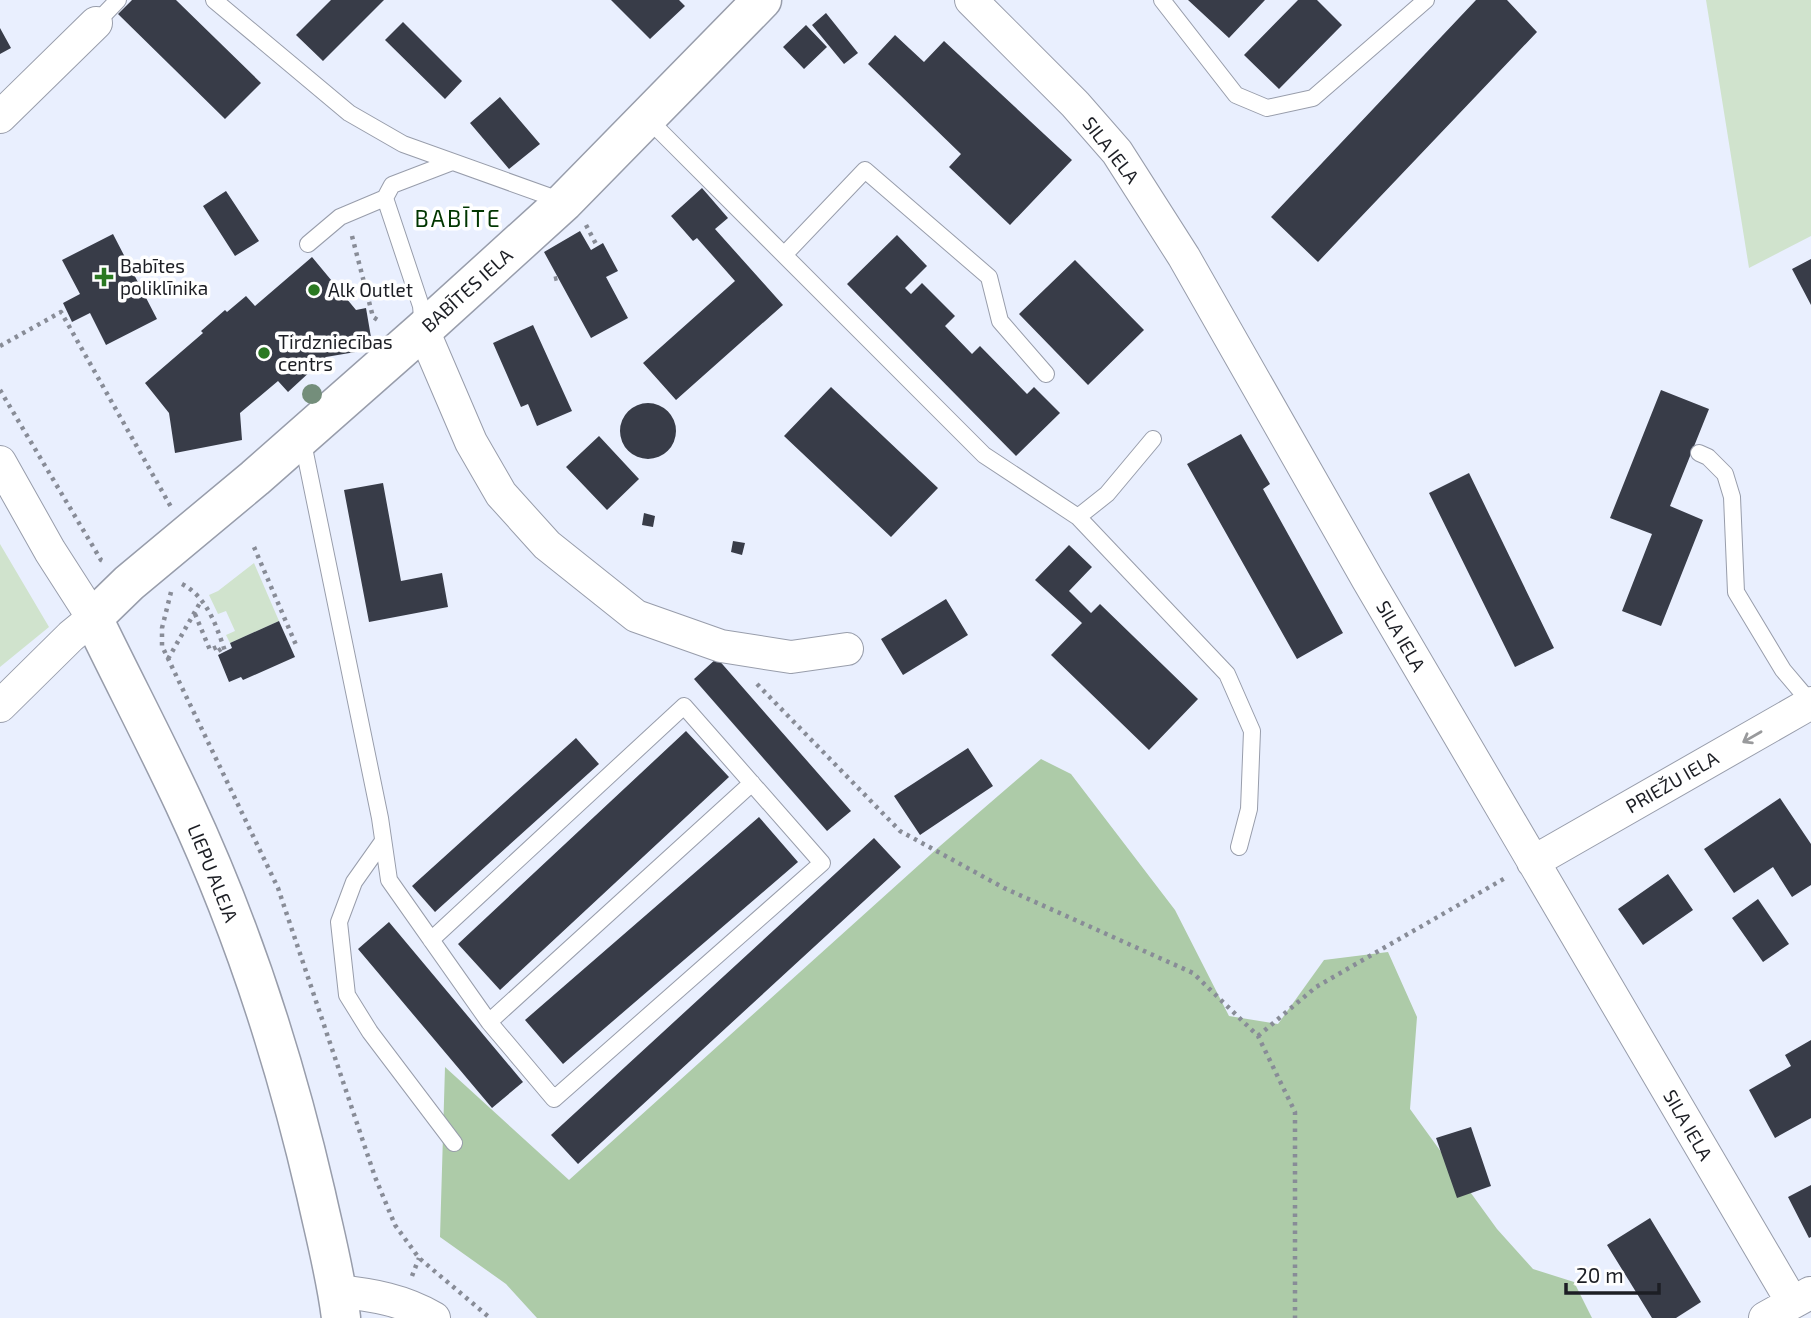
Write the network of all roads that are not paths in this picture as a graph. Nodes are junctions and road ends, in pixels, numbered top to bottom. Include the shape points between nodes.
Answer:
1 (118, 0) edge
2 (215, 0) edge
3 (762, 0) edge
4 (971, 0) edge
5 (1162, 0) edge
6 (1426, 0) edge
7 (98, 11) edge
8 (0, 117) edge
9 (647, 118) junction
10 (452, 162) junction
11 (385, 198) junction
12 (564, 202) junction
13 (308, 244) dead end
14 (784, 255) junction
15 (423, 330) junction
16 (1046, 374) dead end
17 (301, 436) junction
18 (1153, 439) dead end
19 (1699, 453) dead end
20 (0, 462) edge
21 (1078, 517) junction
22 (93, 618) junction
23 (847, 649) dead end
24 (1811, 703) edge
25 (0, 706) edge
26 (752, 783) junction
27 (383, 841) junction
28 (1239, 847) dead end
29 (1533, 862) junction
30 (431, 940) junction
31 (489, 1022) junction
32 (454, 1143) dead end
33 (1802, 1297) edge
34 (339, 1304) edge
35 (434, 1318) edge
36 (1765, 1318) edge

1 - 7 lane
2 - 10 lane via 349,113 403,144
3 - 9 street, BABĪTES IELA
4 - 29 street, SILA IELA via 1117,152 1191,268
5 - 6 lane via 1236,95 1267,108 1314,99
7 - 8 street
9 - 12 street, BABĪTES IELA
9 - 14 lane
10 - 11 lane via 392,185
10 - 12 lane
11 - 13 lane via 340,217
11 - 15 lane via 421,306
12 - 15 street, BABĪTES IELA
14 - 16 lane via 865,170 989,277 1000,321
14 - 21 lane via 984,455
15 - 17 street, BABĪTES IELA
15 - 23 street via 471,442 501,494 547,545 636,616 721,646 791,657
17 - 22 street, BABĪTES IELA
17 - 27 lane
18 - 21 lane via 1107,494
19 - 24 lane via 1725,474 1732,497 1736,592 1783,670
20 - 22 street, LIEPU ALEJA
21 - 28 lane via 1227,674 1252,731 1249,809
22 - 25 street
22 - 34 street, LIEPU ALEJA via 185,805 253,974 309,1165
24 -> 29 street, PRIEŽU IELA
26 - 30 lane via 684,706
26 - 31 lane
26 - 31 lane via 822,863 554,1099
27 - 30 lane via 389,880
27 - 32 lane via 354,882 339,922 347,995
29 - 33 street, SILA IELA
30 - 31 lane
33 - 36 street
34 - 35 street via 383,1296

